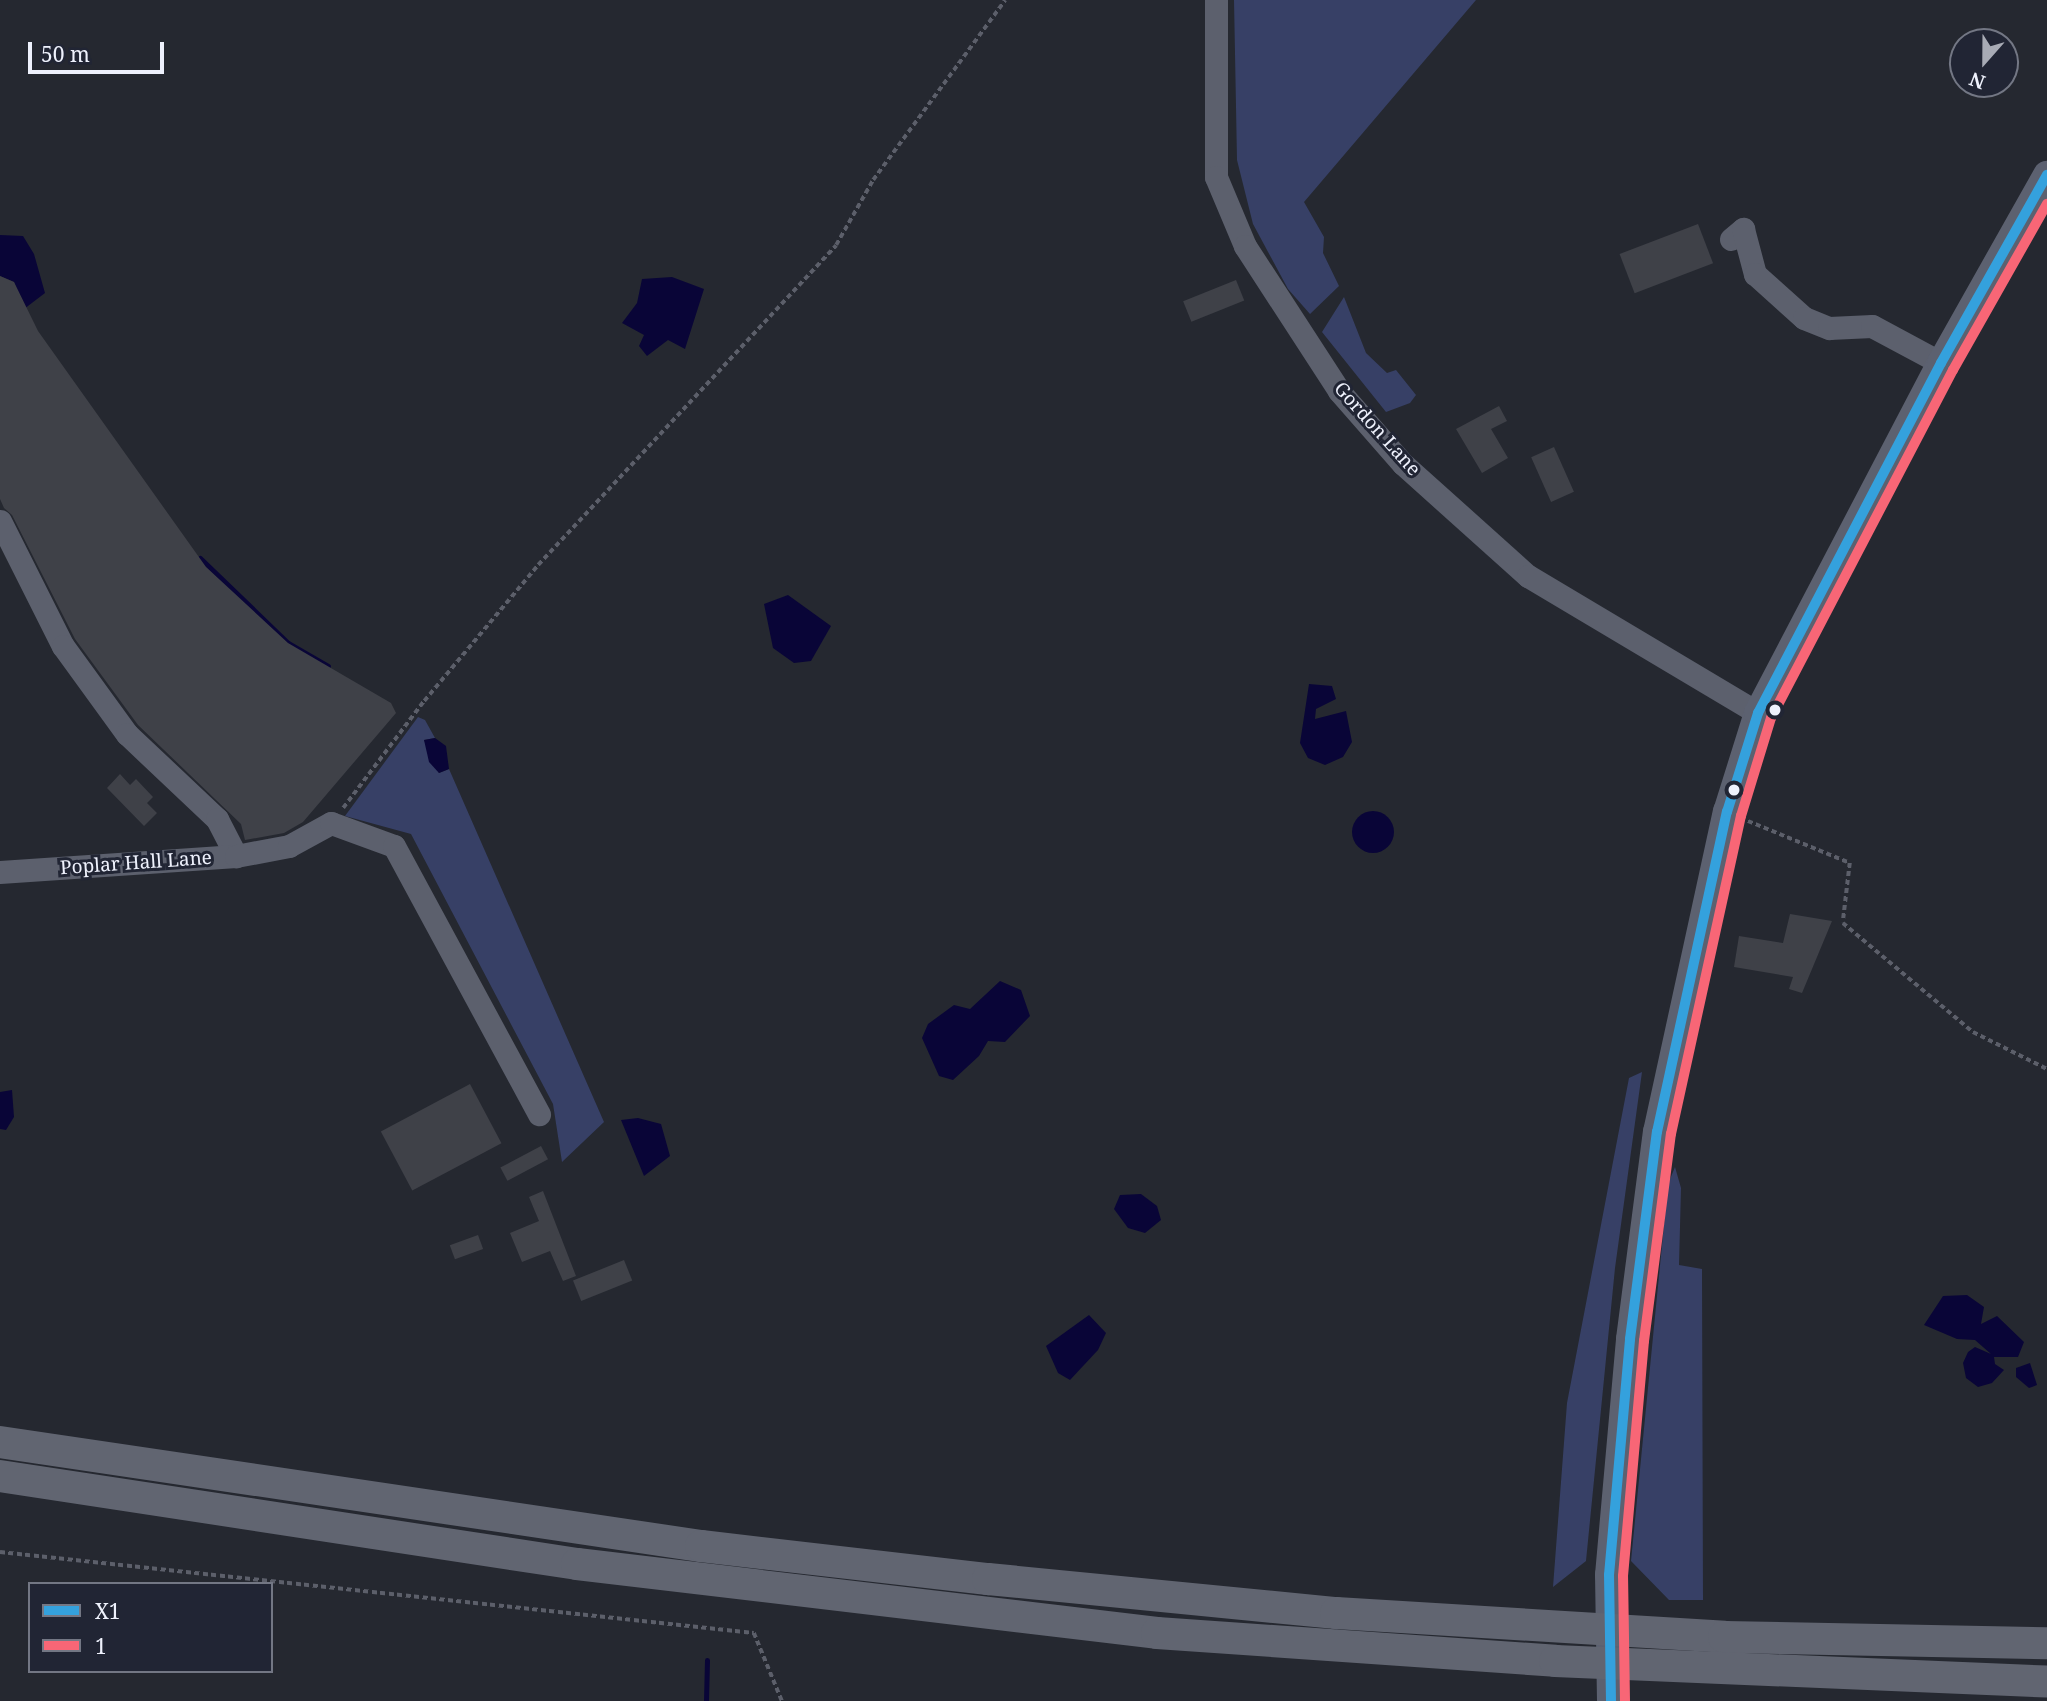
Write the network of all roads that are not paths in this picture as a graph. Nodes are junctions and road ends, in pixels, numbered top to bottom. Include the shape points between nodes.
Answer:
1 (1216, 0) edge
2 (2047, 175) edge
3 (1731, 239) dead end
4 (1941, 363) junction
5 (0, 521) edge
6 (1759, 713) junction
7 (236, 856) junction
8 (0, 872) edge
9 (539, 1114) dead end
10 (0, 1442) edge
11 (0, 1476) edge
12 (2047, 1643) edge
13 (2047, 1682) edge
14 (1611, 1701) edge

1 - 6 street, Gordon Lane via 1216,177 1245,246 1339,391 1403,464 1528,576
2 - 4 main road
3 - 4 street via 1743,229 1755,274 1804,318 1829,328 1872,326
4 - 6 main road
5 - 7 street, Poplar Hall Lane via 63,646 127,734 217,818
6 - 14 main road via 1727,812 1657,1132 1630,1339 1609,1575
7 - 8 street, Poplar Hall Lane
7 - 9 street via 289,846 331,823 394,846
10 - 12 highway via 701,1546 988,1579 1336,1613 1696,1635
11 - 13 highway via 577,1564 1157,1633 1555,1661

